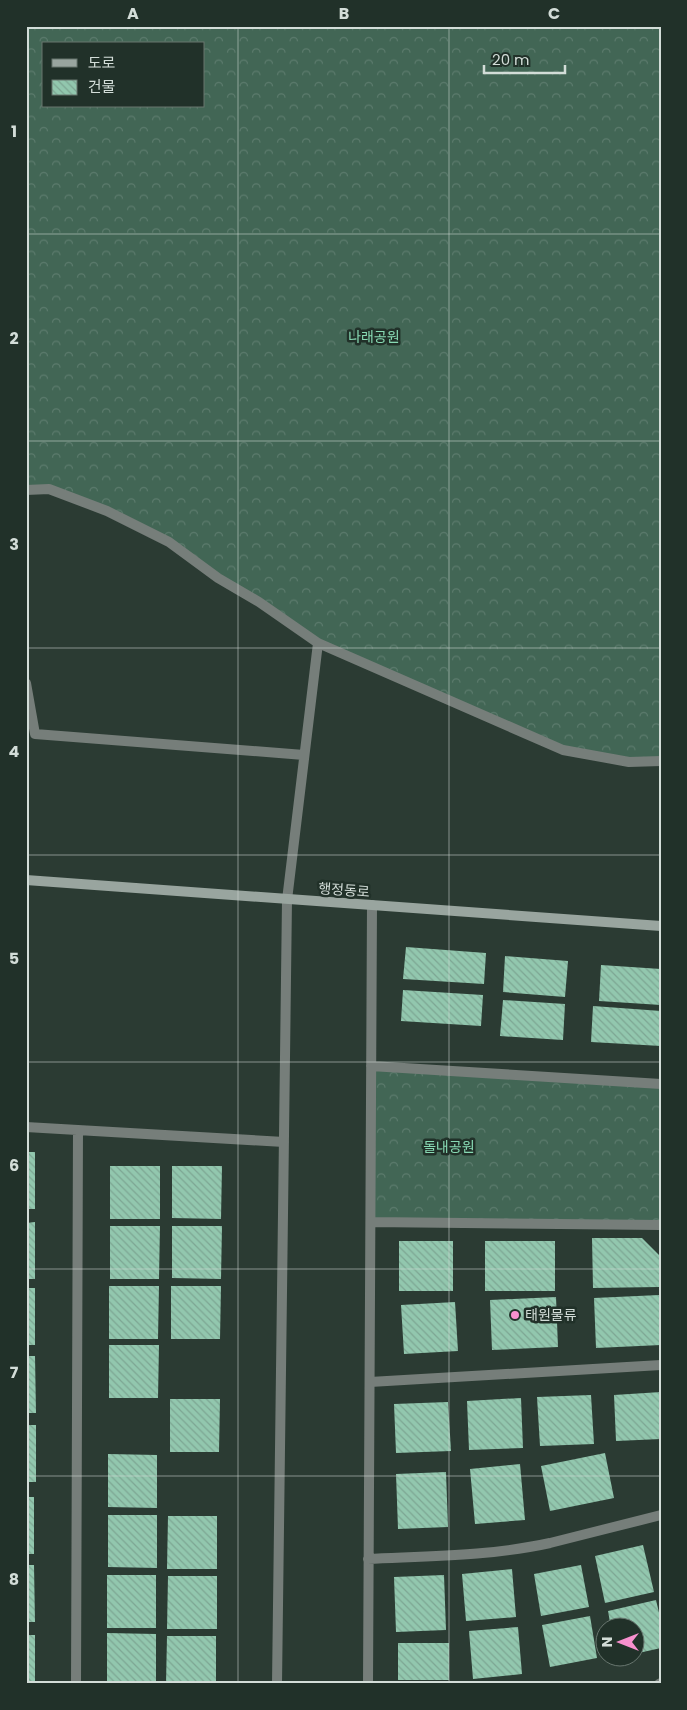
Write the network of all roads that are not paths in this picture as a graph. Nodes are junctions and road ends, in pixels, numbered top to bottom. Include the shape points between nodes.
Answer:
1 (26, 490) edge
2 (318, 644) junction
3 (26, 683) edge
4 (304, 756) junction
5 (661, 761) edge
6 (26, 880) edge
7 (288, 900) junction
8 (372, 905) junction
9 (661, 926) edge
10 (372, 1066) junction
11 (661, 1084) edge
12 (26, 1127) edge
13 (78, 1130) junction
14 (284, 1142) junction
15 (371, 1222) junction
16 (661, 1225) edge
17 (661, 1365) edge
18 (370, 1382) junction
19 (661, 1515) edge
20 (368, 1558) junction
21 (76, 1684) edge
22 (276, 1684) edge
23 (368, 1684) edge

1 - 2 street via 49,488 107,511 169,542
2 - 4 street
2 - 5 street via 563,750 630,762
3 - 4 street via 35,734
4 - 7 street
6 - 7 street, 행정동로
7 - 8 street, 행정동로
7 - 14 street
8 - 9 street, 행정동로
8 - 10 street
10 - 11 street
10 - 15 street
12 - 13 street
13 - 14 street
13 - 21 street
14 - 22 street
15 - 16 street
15 - 18 street
17 - 18 street
18 - 20 street
19 - 20 street via 549,1543 505,1550 456,1556
20 - 23 street

